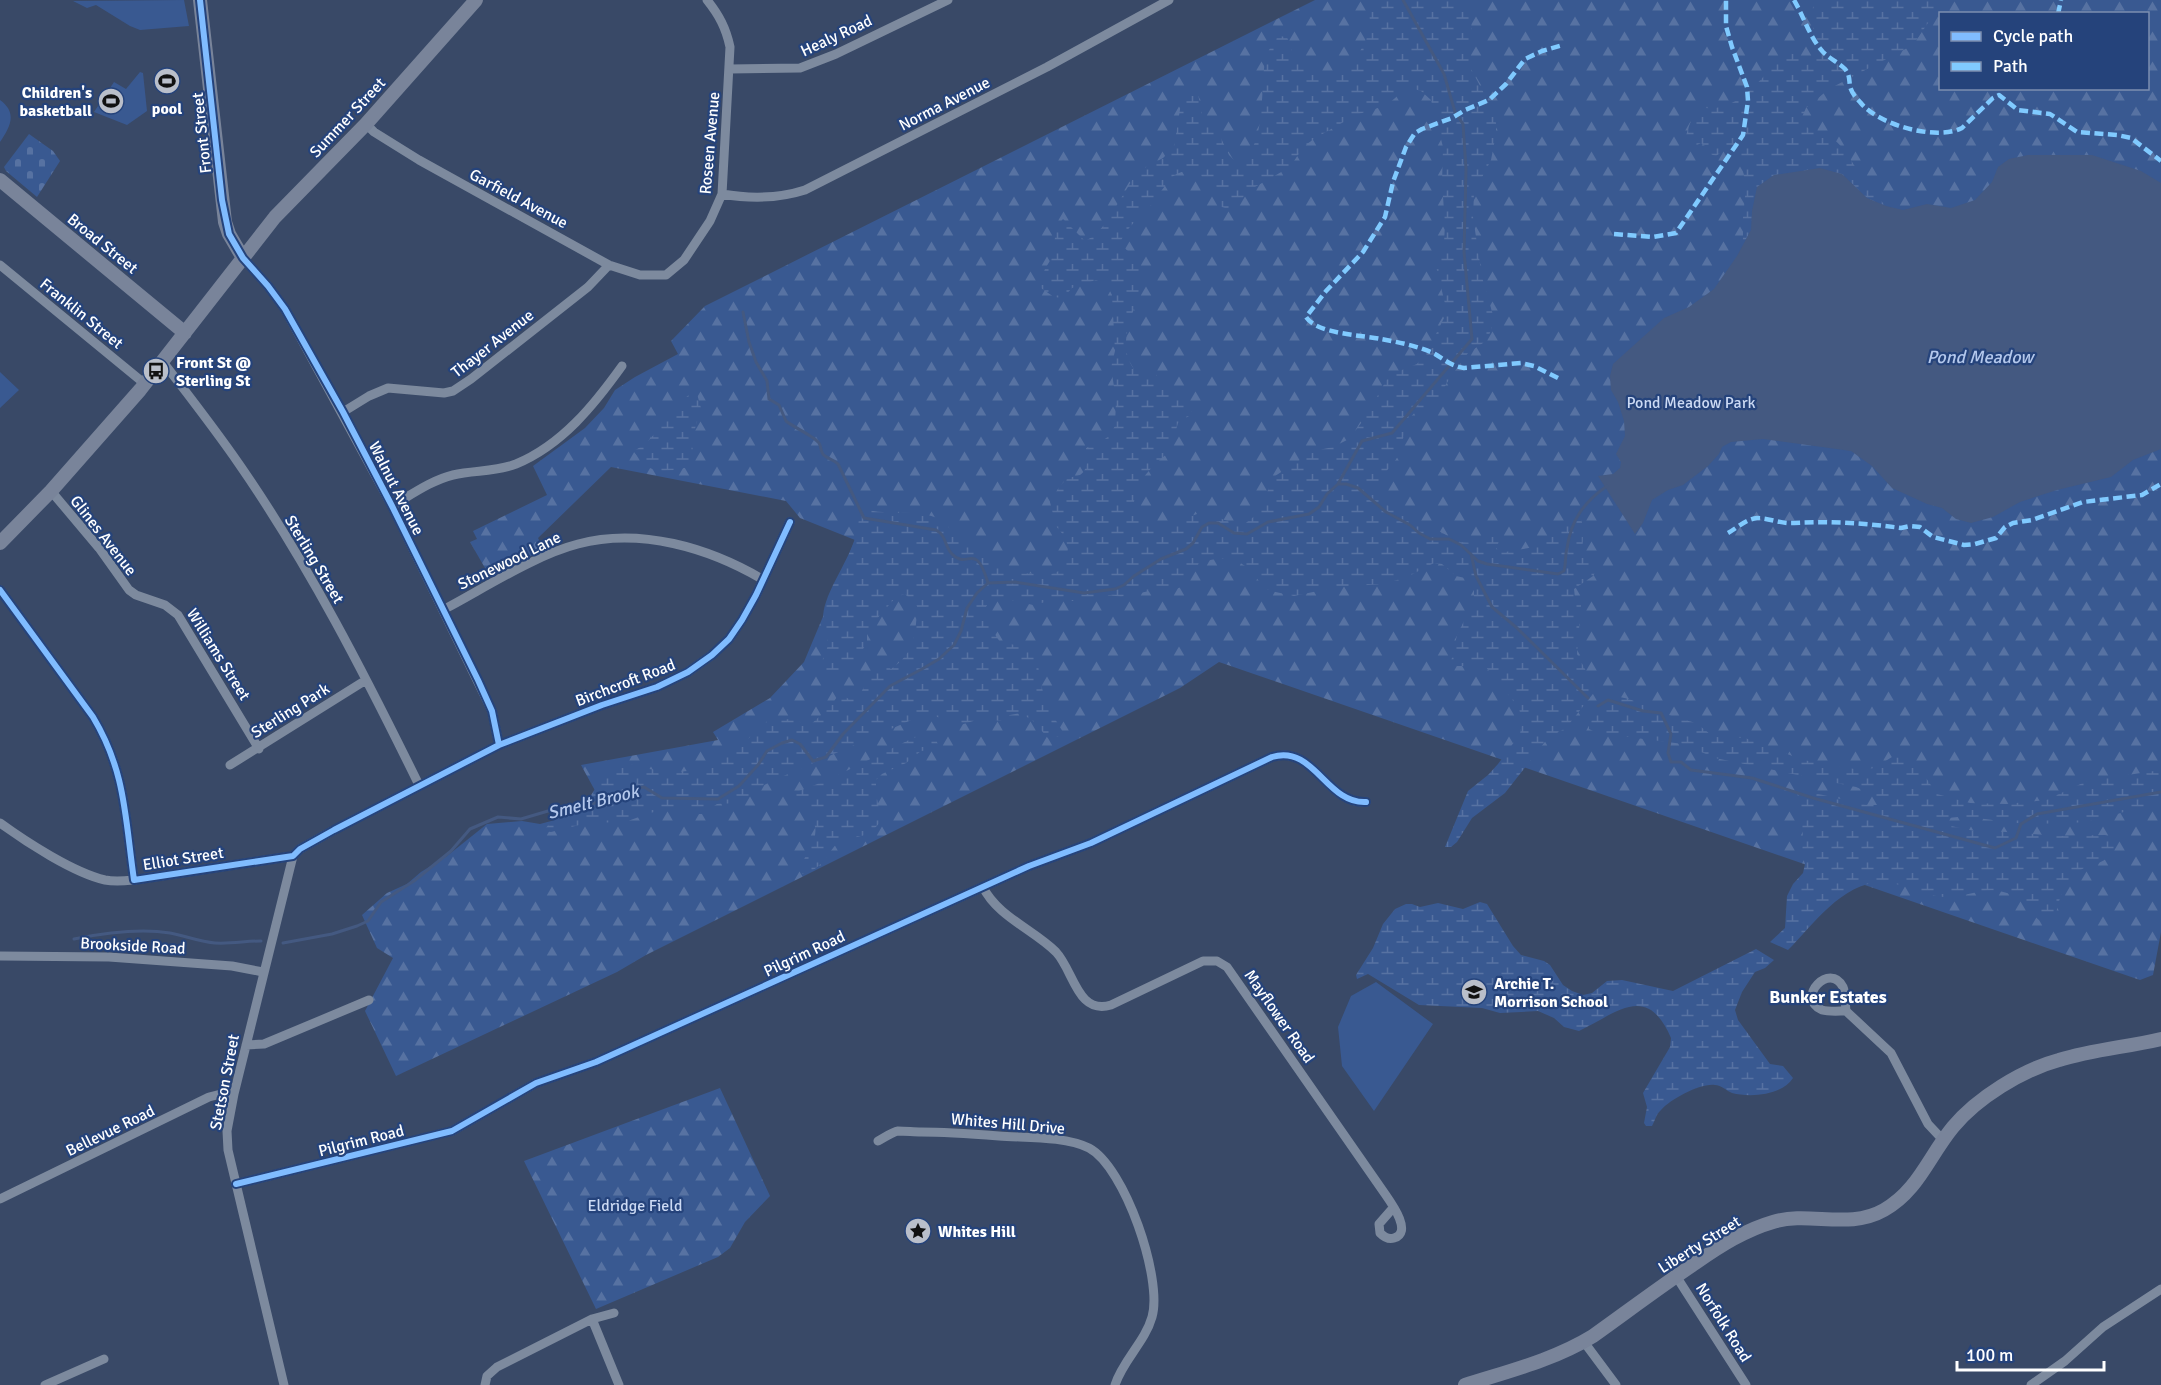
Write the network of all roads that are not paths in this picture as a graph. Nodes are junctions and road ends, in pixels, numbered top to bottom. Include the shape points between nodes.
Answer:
1 (476, 0) edge
2 (707, 0) edge
3 (948, 0) edge
4 (1169, 0) edge
5 (203, 1) edge
6 (730, 69) junction
7 (366, 124) junction
8 (0, 180) edge
9 (722, 194) junction
10 (243, 258) junction
11 (0, 265) edge
12 (609, 265) junction
13 (666, 276) joint
14 (185, 333) junction
15 (163, 362) junction
16 (622, 366) dead end
17 (145, 384) junction
18 (343, 412) junction
19 (51, 491) junction
20 (392, 506) junction
21 (790, 522) dead end
22 (0, 543) edge
23 (762, 579) junction
24 (0, 590) edge
25 (136, 595) joint
26 (443, 610) junction
27 (366, 680) junction
28 (499, 745) junction
29 (258, 749) junction
30 (230, 765) dead end
31 (418, 785) junction
32 (1366, 802) dead end
33 (0, 823) edge
34 (293, 856) junction
35 (134, 880) junction
36 (983, 886) junction
37 (0, 956) edge
38 (263, 972) junction
39 (369, 1000) dead end
40 (1846, 1011) dead end
41 (2161, 1039) edge
42 (246, 1045) junction
43 (234, 1094) junction
44 (1943, 1140) junction
45 (878, 1141) dead end
46 (236, 1184) junction
47 (0, 1198) edge
48 (1393, 1208) junction
49 (1676, 1276) junction
50 (2161, 1289) edge
51 (614, 1313) dead end
52 (592, 1319) junction
53 (1584, 1342) junction
54 (104, 1359) dead end
55 (485, 1382) edge
56 (45, 1385) edge
57 (285, 1385) edge
58 (619, 1385) edge
59 (1115, 1385) edge
60 (1465, 1385) edge
61 (1616, 1385) edge
62 (1746, 1385) edge
63 (2031, 1385) edge

1 - 7 street, Summer Street
2 - 6 street, Roseen Avenue via 726,29
3 - 6 street, Healy Road via 800,68
4 - 9 street, Norma Avenue via 805,190 756,198
5 - 10 street, Front Street via 223,211 229,234
6 - 9 street, Roseen Avenue
7 - 10 street, Summer Street via 275,217
7 - 12 street, Garfield Avenue via 419,160
8 - 14 street, Broad Street
9 - 13 street, Roseen Avenue via 710,221 684,260
10 - 14 street
10 - 18 street, Walnut Avenue via 285,309
11 - 17 street, Franklin Street
12 - 13 street, Garfield Avenue via 640,275
12 - 18 street, Thayer Avenue via 588,287 453,391 434,394 388,388
14 - 15 street
15 - 17 street
15 - 27 street, Sterling Street via 258,493 321,596
16 - 20 street via 589,411 533,455 505,468 451,475
17 - 19 street
18 - 20 street, Walnut Avenue
19 - 22 street
19 - 25 street, Glines Avenue via 99,548 120,581
20 - 26 street, Walnut Avenue
21 - 23 street, Birchcroft Road
23 - 26 street, Stonewood Lane via 721,558 668,542 602,540 554,552
23 - 28 street, Birchcroft Road via 729,639 688,672
24 - 35 street, Elliot Street via 106,739 122,790
25 - 29 street, Williams Street via 165,605 178,615
26 - 28 street, Walnut Avenue via 492,711
27 - 29 street, Sterling Park
27 - 31 street, Sterling Street
28 - 31 street, Elliot Street
29 - 30 street, Sterling Park
31 - 34 street, Elliot Street
32 - 36 street, Pilgrim Road via 1339,794 1300,759 1278,755 1091,843
33 - 35 street via 79,870 104,879
34 - 35 street, Elliot Street
34 - 38 street, Stetson Street
36 - 46 street, Pilgrim Road via 606,1058 536,1083 452,1131
36 - 48 street, Mayflower Road via 994,902 1056,952 1083,998 1092,1005 1111,1005 1203,961 1227,967
37 - 38 street, Brookside Road via 109,957
38 - 42 street, Stetson Street
39 - 42 street via 264,1044
40 - 44 street via 1891,1053 1928,1124
41 - 44 street, Liberty Street via 2061,1059 2037,1068 1980,1101
42 - 43 street, Stetson Street
43 - 46 street, Stetson Street via 227,1144
43 - 47 street, Bellevue Road via 209,1097
44 - 49 street, Liberty Street via 1910,1190 1883,1211 1848,1220 1774,1221 1742,1234
45 - 59 street, Whites Hill Drive via 897,1131 1068,1141 1090,1149 1107,1164 1122,1187 1154,1284 1148,1329
46 - 57 street, Stetson Street
48 - 48 street, Mayflower Road via 1402,1230 1397,1237 1387,1238 1380,1232 1380,1221
49 - 53 street, Liberty Street
49 - 62 street, Norfolk Road
50 - 63 street via 2103,1327
51 - 52 street
52 - 55 street via 497,1367
52 - 58 street
53 - 60 street, Liberty Street via 1550,1358
53 - 61 street
54 - 56 street

